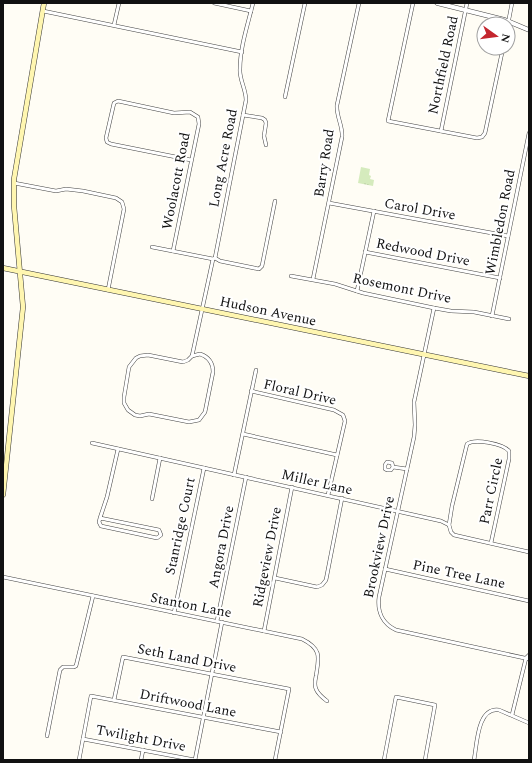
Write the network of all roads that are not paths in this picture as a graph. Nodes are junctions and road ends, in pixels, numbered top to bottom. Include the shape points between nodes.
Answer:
1 (44, 3) edge
2 (118, 3) edge
3 (214, 3) edge
4 (252, 3) edge
5 (305, 3) edge
6 (359, 3) edge
7 (413, 3) edge
8 (437, 3) edge
9 (467, 3) edge
10 (512, 3) edge
11 (466, 9) junction
12 (43, 11) junction
13 (251, 11) junction
14 (487, 16) edge
15 (509, 16) edge
16 (114, 25) junction
17 (516, 26) edge
18 (529, 30) edge
19 (242, 52) junction
20 (501, 56) edge
21 (285, 97) dead end
22 (243, 115) junction
23 (441, 131) junction
24 (529, 132) edge
25 (266, 145) dead end
26 (191, 160) junction
27 (14, 183) junction
28 (275, 202) dead end
29 (329, 203) junction
30 (374, 212) junction
31 (508, 236) junction
32 (152, 247) dead end
33 (173, 251) junction
34 (365, 252) junction
35 (214, 259) junction
36 (3, 268) edge
37 (20, 272) junction
38 (291, 276) dead end
39 (500, 278) junction
40 (313, 279) junction
41 (108, 290) junction
42 (357, 291) junction
43 (434, 308) junction
44 (202, 309) junction
45 (492, 316) junction
46 (509, 319) dead end
47 (424, 355) junction
48 (192, 356) junction
49 (256, 370) dead end
50 (529, 376) edge
51 (251, 391) junction
52 (243, 434) junction
53 (92, 443) dead end
54 (118, 449) junction
55 (337, 455) junction
56 (160, 458) junction
57 (393, 467) dead end
58 (204, 468) junction
59 (407, 469) junction
60 (234, 475) junction
61 (246, 477) junction
62 (3, 486) edge
63 (292, 487) junction
64 (3, 495) edge
65 (328, 495) junction
66 (342, 498) junction
67 (152, 499) dead end
68 (398, 511) junction
69 (100, 518) junction
70 (449, 525) junction
71 (491, 543) junction
72 (529, 552) edge
73 (385, 569) junction
74 (3, 577) edge
75 (275, 578) junction
76 (93, 596) junction
77 (529, 601) edge
78 (174, 613) junction
79 (217, 621) junction
80 (222, 622) junction
81 (264, 631) junction
82 (529, 655) edge
83 (527, 659) edge
84 (212, 674) junction
85 (114, 700) junction
86 (327, 701) dead end
87 (512, 715) junction
88 (203, 717) junction
89 (529, 723) edge
90 (281, 732) junction
91 (47, 736) dead end
92 (83, 739) junction
93 (142, 750) junction
94 (185, 759) edge
95 (79, 760) edge
96 (141, 760) edge
97 (195, 760) edge
98 (275, 760) edge
99 (384, 760) edge
100 (425, 760) edge
101 (474, 760) edge

1 - 12 main road
2 - 16 street
3 - 13 street
4 - 13 street, Long Acre Road
5 - 21 street
6 - 29 street, Barry Road via 337,105 342,134
7 - 23 street via 388,121
8 - 11 street
9 - 11 street, Northfield Road
10 - 15 street
11 - 14 street
11 - 23 street, Northfield Road
12 - 16 street
12 - 27 main road
13 - 19 street, Long Acre Road
16 - 19 street
17 - 18 street
19 - 22 street, Long Acre Road via 240,73 246,95
20 - 23 street via 485,134 477,138
22 - 25 street via 265,120
22 - 35 street, Long Acre Road
24 - 31 street, Wimbledon Road
26 - 26 street, Woolacott Road via 199,119 197,115 190,112 174,113 118,101 114,103 107,142
26 - 33 street, Woolacott Road
27 - 37 main road
27 - 41 street via 56,191 83,191 116,198 122,202 124,209
28 - 35 street via 262,266 259,268
29 - 30 street, Carol Drive
29 - 40 street, Barry Road
30 - 31 street, Carol Drive
30 - 34 street
31 - 39 street, Wimbledon Road
32 - 33 street
33 - 35 street
34 - 39 street, Redwood Drive
34 - 42 street
35 - 44 street, Long Acre Road
36 - 37 main road, Hudson Avenue
37 - 41 main road, Hudson Avenue
37 - 62 main road via 23,306
38 - 40 street, Rosemont Drive
39 - 45 street, Wimbledon Road
40 - 42 street, Rosemont Drive
41 - 44 main road, Hudson Avenue
42 - 43 street, Rosemont Drive
43 - 45 street, Rosemont Drive
43 - 47 street, Brookview Drive
44 - 47 main road, Hudson Avenue
44 - 48 street, Long Acre Road
45 - 46 street, Rosemont Drive
47 - 50 main road, Hudson Avenue
47 - 59 street, Brookview Drive via 414,402 415,429
48 - 48 street via 183,362 148,355 136,358 130,364 124,397 126,408 132,414 149,414 189,422 201,418 205,412 213,368 207,357 200,354
49 - 51 street
51 - 52 street
51 - 55 street, Floral Drive via 334,410 343,415 345,420
52 - 55 street
52 - 60 street
53 - 54 street, Miller Lane
54 - 56 street, Miller Lane
54 - 69 street
55 - 65 street
56 - 58 street, Miller Lane
56 - 67 street
57 - 59 street
58 - 60 street, Miller Lane
58 - 78 street, Stanridge Court
59 - 68 street, Brookview Drive
60 - 61 street, Miller Lane
61 - 63 street, Miller Lane
61 - 79 street, Angora Drive
62 - 64 main road
63 - 65 street, Miller Lane
63 - 75 street, Ridgeview Drive
65 - 66 street, Miller Lane
66 - 68 street, Miller Lane
66 - 75 street via 326,580 322,586
68 - 70 street, Miller Lane
68 - 73 street, Brookview Drive
69 - 69 street via 101,526 157,538 161,535 159,530
70 - 71 street, Miller Lane via 454,535
70 - 71 street, Parr Circle via 467,444 474,440 504,446 509,451 509,459
71 - 72 street, Miller Lane
73 - 77 street, Pine Tree Lane
73 - 83 street, Brookview Drive via 378,607 382,619 390,627 401,632
74 - 76 street, Stanton Lane
75 - 81 street, Ridgeview Drive
76 - 78 street, Stanton Lane
76 - 91 street via 76,666 63,667 60,670
78 - 79 street, Stanton Lane
79 - 80 street, Stanton Lane
80 - 81 street, Stanton Lane
80 - 84 street
81 - 86 street, Stanton Lane via 302,639 314,647 319,659 315,686 318,693
82 - 83 street
83 - 87 street
84 - 85 street, Seth Land Drive via 123,657
84 - 88 street
84 - 90 street, Seth Land Drive via 289,689
85 - 88 street, Driftwood Lane
85 - 92 street, Driftwood Lane via 91,696
87 - 89 street
87 - 101 street via 496,710 486,714 482,721
88 - 90 street, Driftwood Lane
88 - 97 street
90 - 98 street
92 - 93 street, Twilight Drive
92 - 95 street
93 - 94 street, Twilight Drive
93 - 96 street
94 - 97 street, Twilight Drive
99 - 100 street via 396,697 435,705

